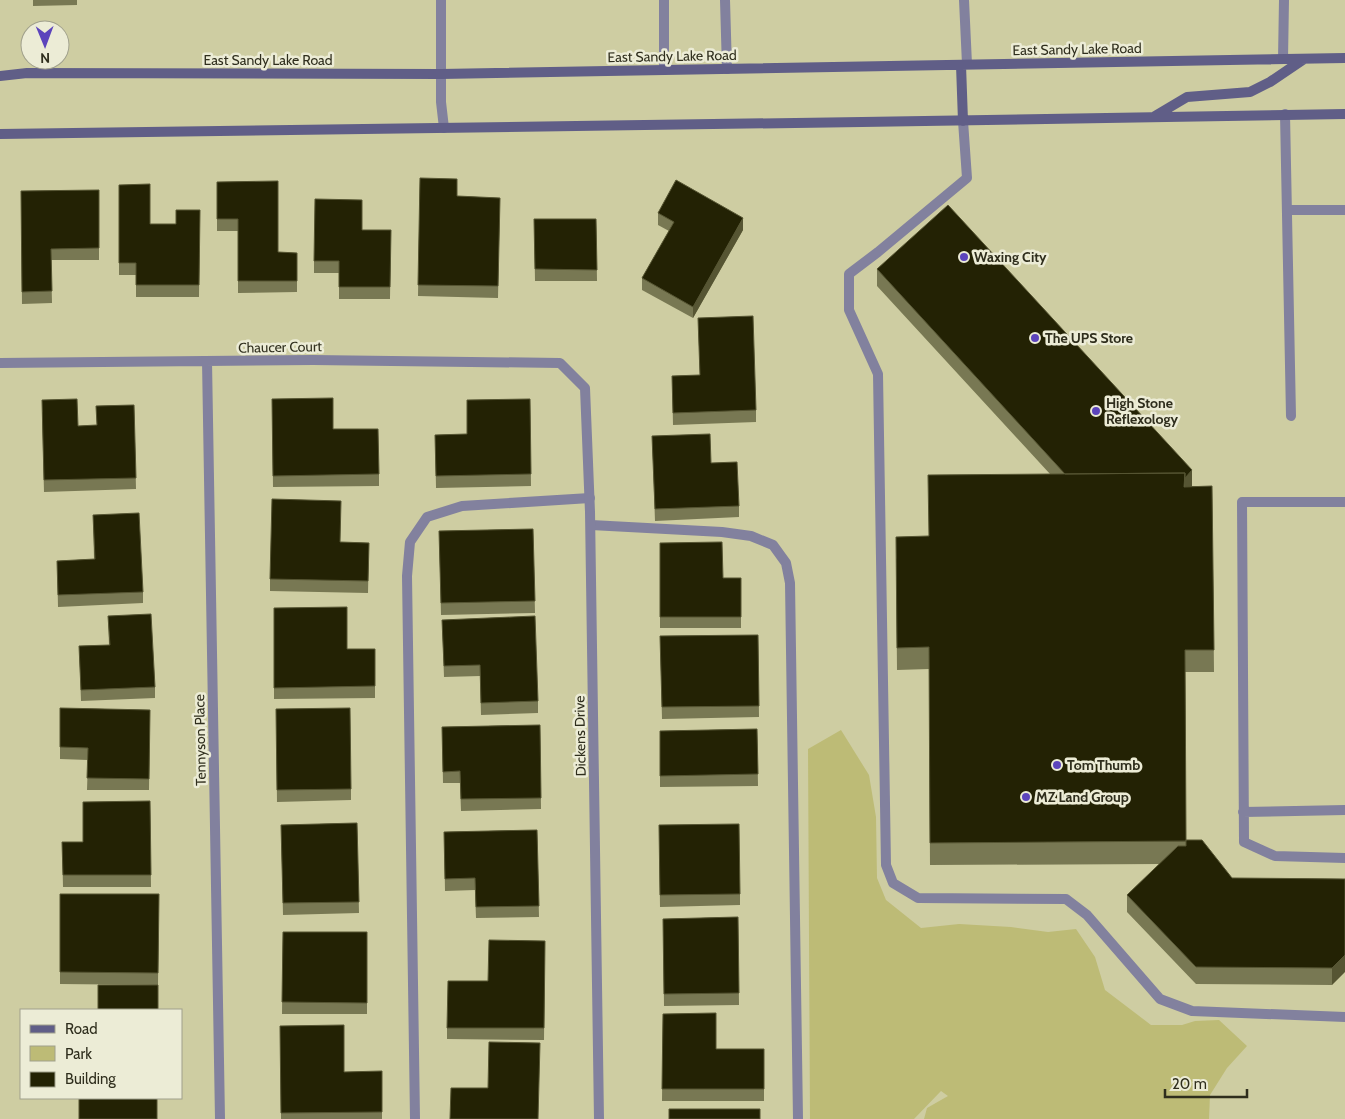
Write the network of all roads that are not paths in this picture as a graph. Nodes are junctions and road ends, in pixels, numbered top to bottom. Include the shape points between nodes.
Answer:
1 (441, 0) edge
2 (664, 0) edge
3 (725, 0) edge
4 (964, 0) edge
5 (1284, 0) edge
6 (1345, 58) edge
7 (1283, 59) junction
8 (1304, 59) junction
9 (964, 64) junction
10 (727, 69) junction
11 (664, 70) junction
12 (441, 74) junction
13 (0, 76) edge
14 (1285, 114) junction
15 (1345, 114) edge
16 (1154, 116) junction
17 (964, 120) junction
18 (444, 128) junction
19 (0, 134) edge
20 (1287, 210) junction
21 (1345, 210) edge
22 (207, 361) junction
23 (0, 363) edge
24 (560, 363) joint
25 (1291, 416) dead end
26 (590, 498) junction
27 (1345, 502) edge
28 (591, 525) junction
29 (1345, 810) edge
30 (1243, 812) junction
31 (1345, 858) edge
32 (1345, 1017) edge
33 (220, 1119) edge
34 (415, 1119) edge
35 (599, 1119) edge
36 (798, 1119) edge

1 - 12 street
2 - 11 street
3 - 10 street
4 - 9 street
5 - 7 street
6 - 8 main road, East Sandy Lake Road
7 - 8 main road, East Sandy Lake Road
7 - 9 main road, East Sandy Lake Road
8 - 16 main road via 1250,92 1187,97
9 - 10 main road, East Sandy Lake Road
9 - 17 main road
10 - 11 main road, East Sandy Lake Road
11 - 12 main road, East Sandy Lake Road
12 - 13 main road, East Sandy Lake Road via 27,73
12 - 18 street
14 - 15 main road
14 - 16 main road
14 - 20 street
16 - 17 main road
17 - 18 main road
17 - 32 street via 967,178 849,274 849,310 878,374 886,865 893,882 918,898 1066,899 1087,915 1160,1000 1192,1011
18 - 19 main road
20 - 21 street
20 - 25 street
22 - 23 street, Chaucer Court
22 - 24 street, Chaucer Court
22 - 33 street, Tennyson Place
24 - 26 street, Dickens Drive via 585,388
26 - 28 street, Dickens Drive
26 - 34 street via 462,506 427,517 410,542 406,576
27 - 30 street via 1242,502
28 - 35 street, Dickens Drive
28 - 36 street via 751,536 773,546 786,562 791,593
29 - 30 street
30 - 31 street via 1244,842 1274,856

